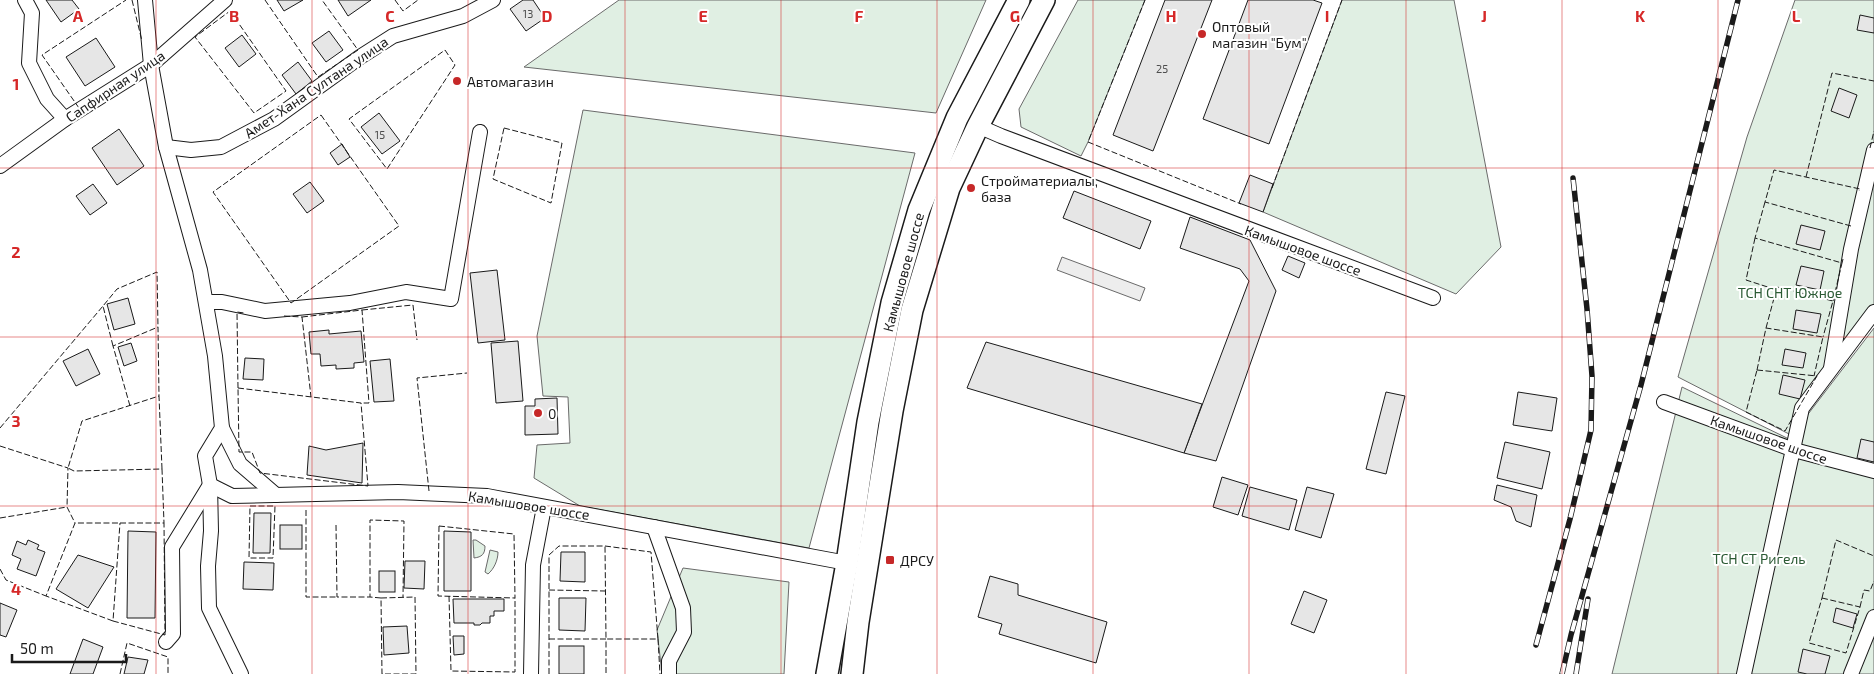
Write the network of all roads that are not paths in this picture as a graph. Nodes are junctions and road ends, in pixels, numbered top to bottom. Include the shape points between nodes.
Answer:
1 (25, 0) edge
2 (145, 0) edge
3 (225, 0) edge
4 (493, 0) edge
5 (1019, 0) edge
6 (1044, 0) edge
7 (151, 65) junction
8 (65, 119) junction
9 (978, 126) junction
10 (480, 132) dead end
11 (166, 147) junction
12 (1874, 150) edge
13 (0, 166) edge
14 (1433, 298) dead end
15 (206, 302) junction
16 (1874, 312) edge
17 (1830, 372) junction
18 (1664, 402) dead end
19 (222, 428) junction
20 (1794, 450) junction
21 (1874, 471) edge
22 (210, 485) junction
23 (276, 495) junction
24 (544, 507) junction
25 (654, 527) junction
26 (846, 563) junction
27 (1874, 617) edge
28 (166, 642) dead end
29 (241, 674) edge
30 (531, 674) edge
31 (668, 674) edge
32 (826, 674) edge
33 (852, 674) edge
34 (1744, 674) edge
35 (1851, 674) edge

1 - 8 street via 32,13 28,63 47,99
2 - 7 street
3 - 7 street, Сапфирная улица
4 - 11 street, Амет-Хана Султана улица via 463,16 393,36 274,119 221,147 191,150
5 - 26 main road, Камышовое шоссе via 956,118 919,210 892,303 868,422
6 - 9 main road, Камышовое шоссе
7 - 8 street, Сапфирная улица
7 - 11 street
8 - 13 street, Сапфирная улица
9 - 14 street, Камышовое шоссе
9 - 33 main road, Камышовое шоссе via 949,188 912,310 892,411
10 - 15 street via 451,299 406,292 350,303 265,310
11 - 15 street
12 - 17 street via 1851,249
15 - 19 street
16 - 17 street
17 - 20 street via 1802,408
18 - 20 street, Камышовое шоссе
19 - 22 street via 205,456
19 - 23 street via 240,464
20 - 21 street, Камышовое шоссе
20 - 34 street
22 - 23 street, Камышовое шоссе via 232,496
22 - 28 street via 172,547 173,634
22 - 29 street via 209,608
23 - 24 street, Камышовое шоссе via 398,492 486,496
24 - 25 street, Камышовое шоссе
24 - 30 street via 533,565
25 - 26 street, Камышовое шоссе
25 - 31 street via 683,608 684,632 669,661
26 - 32 main road, Камышовое шоссе
27 - 35 street

